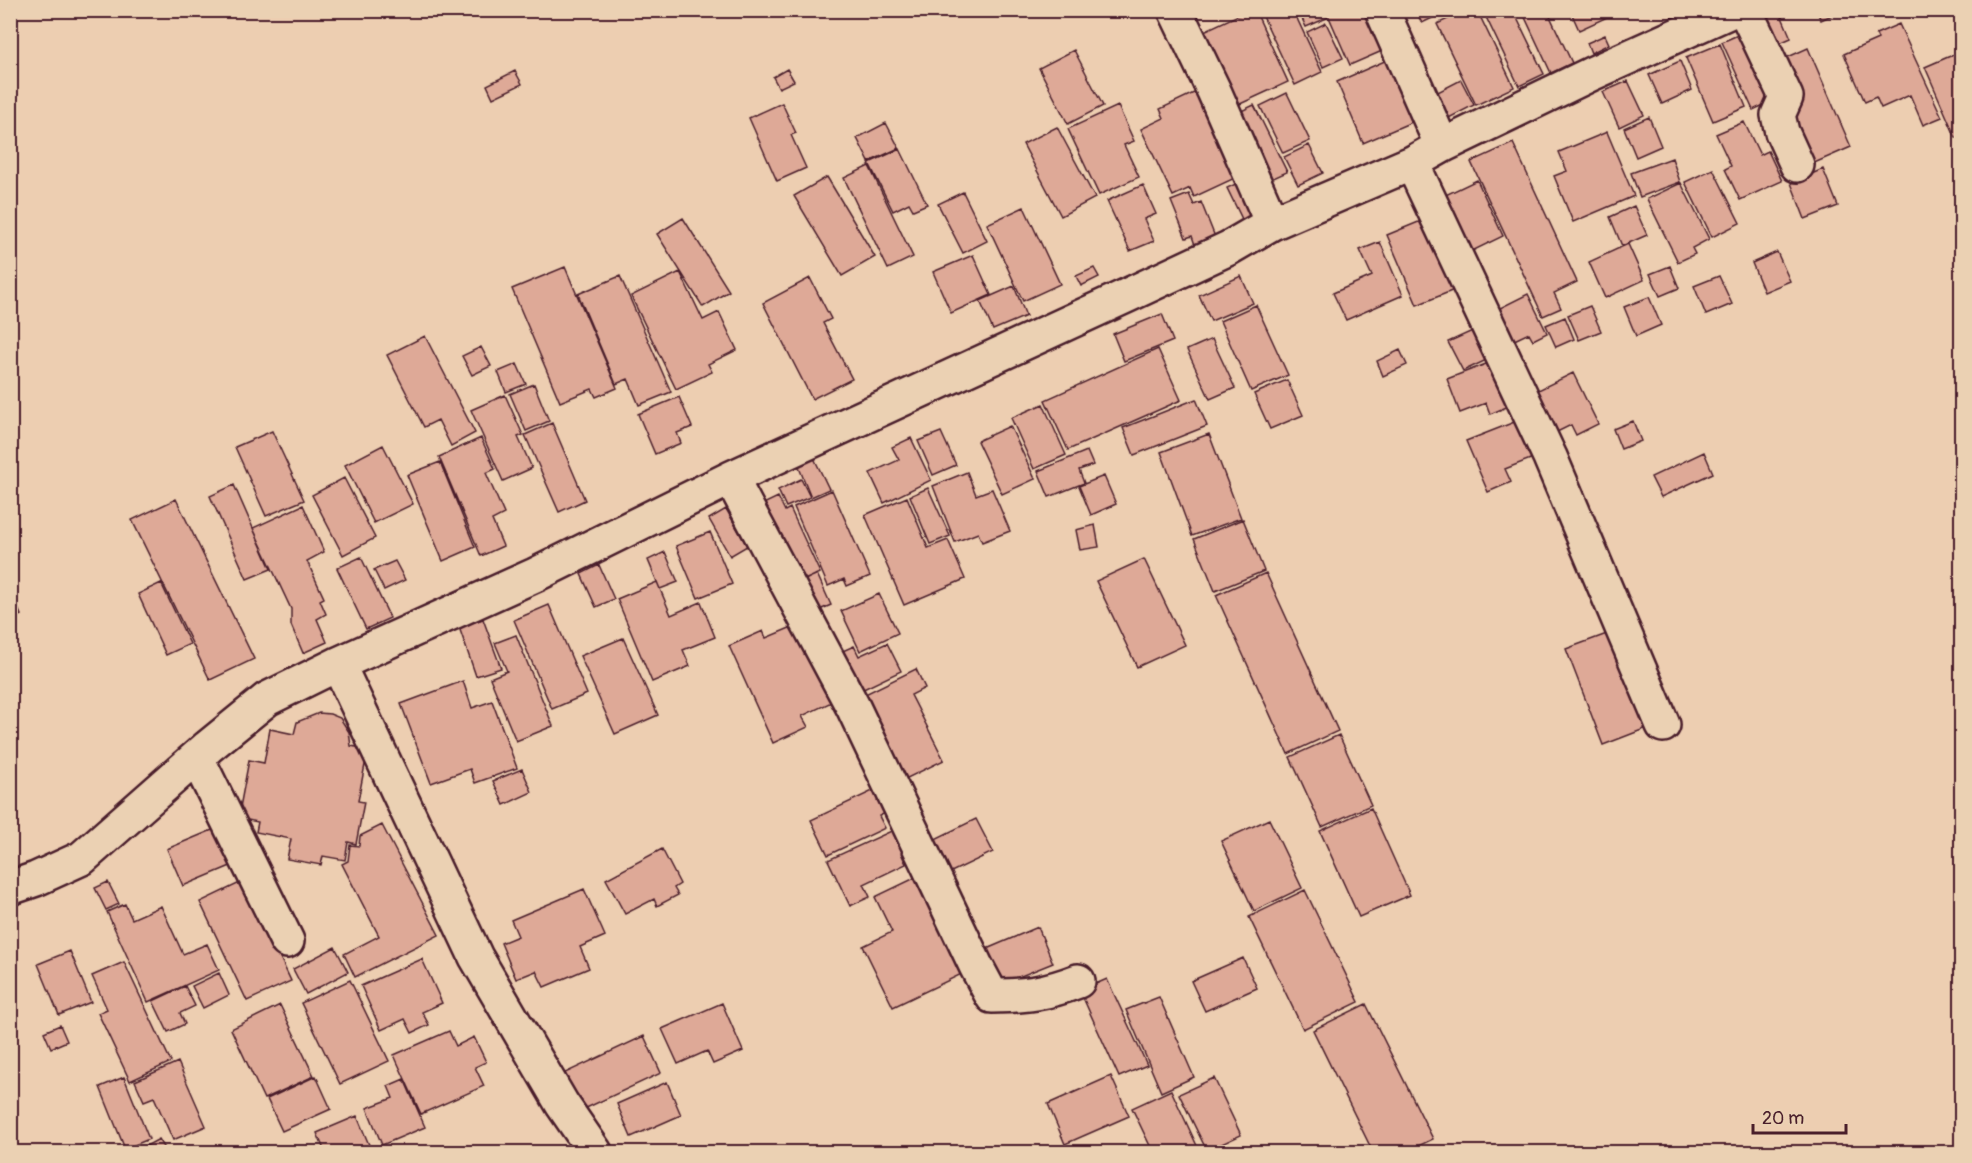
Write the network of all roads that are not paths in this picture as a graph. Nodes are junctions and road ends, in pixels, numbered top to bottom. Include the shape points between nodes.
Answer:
1 (1174, 10) edge
2 (1382, 10) edge
3 (1733, 10) edge
4 (1745, 10) edge
5 (1442, 146) junction
6 (1412, 163) junction
7 (1797, 165) dead end
8 (1272, 223) junction
9 (731, 478) junction
10 (338, 664) junction
11 (1663, 725) dead end
12 (197, 758) junction
13 (10, 888) edge
14 (287, 941) dead end
15 (1078, 981) dead end
16 (595, 1152) edge

1 - 8 street
2 - 5 street
3 - 5 street
4 - 7 street via 1786,97 1778,115
5 - 6 street
6 - 8 street
6 - 11 street via 1550,457
8 - 9 street via 1229,248
9 - 10 street via 535,576
9 - 15 street via 853,707 992,996 1025,996
10 - 12 street via 267,699
10 - 16 street via 476,957 562,1104
12 - 13 street via 82,858
12 - 14 street

